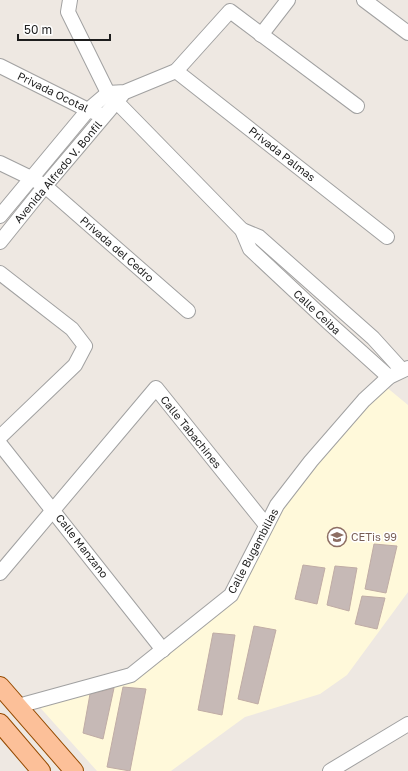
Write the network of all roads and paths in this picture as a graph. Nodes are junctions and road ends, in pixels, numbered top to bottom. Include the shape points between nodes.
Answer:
1 (70, 0) edge
2 (288, 0) edge
3 (364, 0) edge
4 (408, 33) edge
5 (261, 35) junction
6 (0, 66) edge
7 (176, 71) junction
8 (117, 96) junction
9 (357, 106) dead end
10 (88, 110) junction
11 (106, 116) junction
12 (0, 163) edge
13 (31, 178) junction
14 (45, 186) junction
15 (0, 216) edge
16 (242, 230) junction
17 (388, 237) dead end
18 (0, 242) edge
19 (0, 273) edge
20 (341, 310) junction
21 (188, 311) dead end
22 (329, 323) junction
23 (405, 369) edge
24 (389, 377) junction
25 (0, 437) edge
26 (0, 444) edge
27 (53, 510) junction
28 (266, 525) junction
29 (0, 573) edge
30 (163, 650) junction
31 (0, 686) edge
32 (18, 706) junction
33 (0, 723) edge
34 (408, 724) edge
35 (40, 771) edge
36 (74, 771) edge
37 (330, 771) edge

1 - 8 street, Calle Ceiba via 68,12
2 - 5 street
3 - 4 street
5 - 7 street via 230,11
5 - 9 street
6 - 10 street, Privada Ocotal
7 - 8 street
7 - 17 street, Privada Palmas
8 - 10 street, Avenida Alfredo V. Bonfil
8 - 11 street, Avenida Alfredo V. Bonfil
8 - 16 street, Calle Ceiba
10 - 11 street, Privada Ocotal
10 - 13 street, Avenida Alfredo V. Bonfil
11 - 14 street, Avenida Alfredo V. Bonfil
12 - 13 street, Privada del Cedro
13 - 14 street, Privada del Cedro
13 - 15 street, Avenida Alfredo V. Bonfil
14 - 18 street, Avenida Alfredo V. Bonfil
14 - 21 street, Privada del Cedro
16 - 20 street, Calle Ceiba via 259,237
16 - 22 street, Calle Ceiba via 250,249
19 - 25 street via 72,329 85,346 75,364
20 - 22 street
20 - 23 street, Calle Ceiba
22 - 24 street, Calle Ceiba
23 - 24 street, Calle Ceiba
24 - 28 street, Calle Bugambilias via 364,400 311,461 276,505
26 - 27 street, Calle Manzano
27 - 28 street, Calle Tabachines via 156,388
27 - 29 street
27 - 30 street, Calle Manzano
28 - 30 street, Calle Bugambilias via 231,595
30 - 32 street, Calle Bugambilias via 131,675
31 - 32 main road
32 - 36 main road
33 - 35 main road
34 - 37 street

